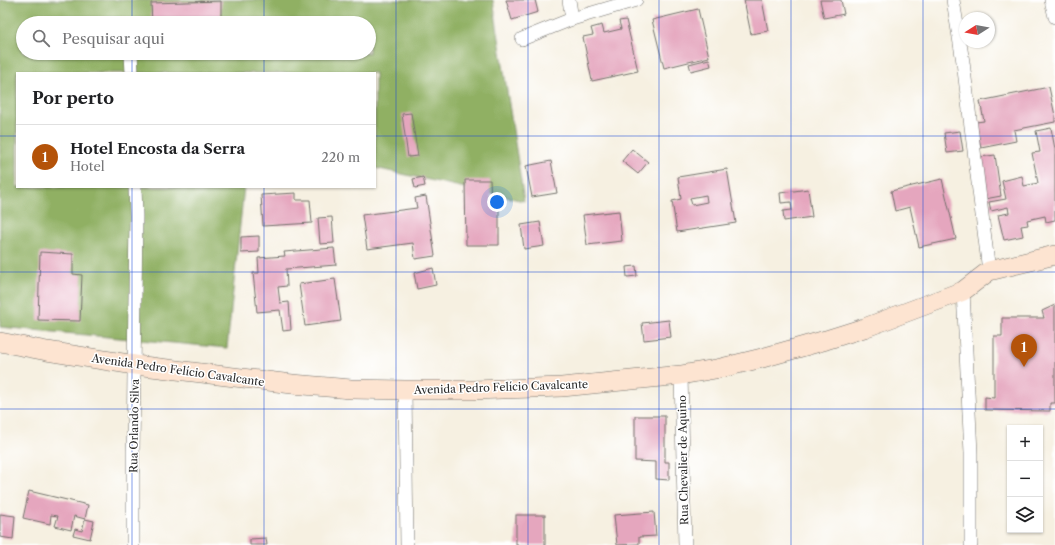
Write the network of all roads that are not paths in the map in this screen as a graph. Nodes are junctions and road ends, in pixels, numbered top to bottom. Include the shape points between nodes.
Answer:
1 (569, 0) edge
2 (636, 0) edge
3 (953, 0) edge
4 (1051, 0) edge
5 (1055, 17) edge
6 (572, 19) junction
7 (522, 39) dead end
8 (131, 60) edge
9 (132, 72) edge
10 (135, 188) edge
11 (1055, 256) edge
12 (989, 271) junction
13 (963, 291) junction
14 (0, 342) edge
15 (134, 365) junction
16 (681, 375) junction
17 (405, 390) junction
18 (133, 545) edge
19 (407, 545) edge
20 (685, 545) edge
21 (971, 545) edge

1 - 6 street
2 - 6 street
3 - 12 street
4 - 5 street
6 - 7 street
8 - 9 street
10 - 15 street, Rua Orlando Silva
11 - 12 street, Avenida Pedro Felício Cavalcante
12 - 13 street, Avenida Pedro Felício Cavalcante
13 - 16 street, Avenida Pedro Felício Cavalcante via 826,340 721,368
13 - 21 street via 971,454
14 - 15 street, Avenida Pedro Felício Cavalcante
15 - 17 street, Avenida Pedro Felício Cavalcante via 292,384
15 - 18 street, Rua Orlando Silva
16 - 17 street, Avenida Pedro Felício Cavalcante via 562,387
16 - 20 street, Rua Chevalier de Aquino
17 - 19 street

